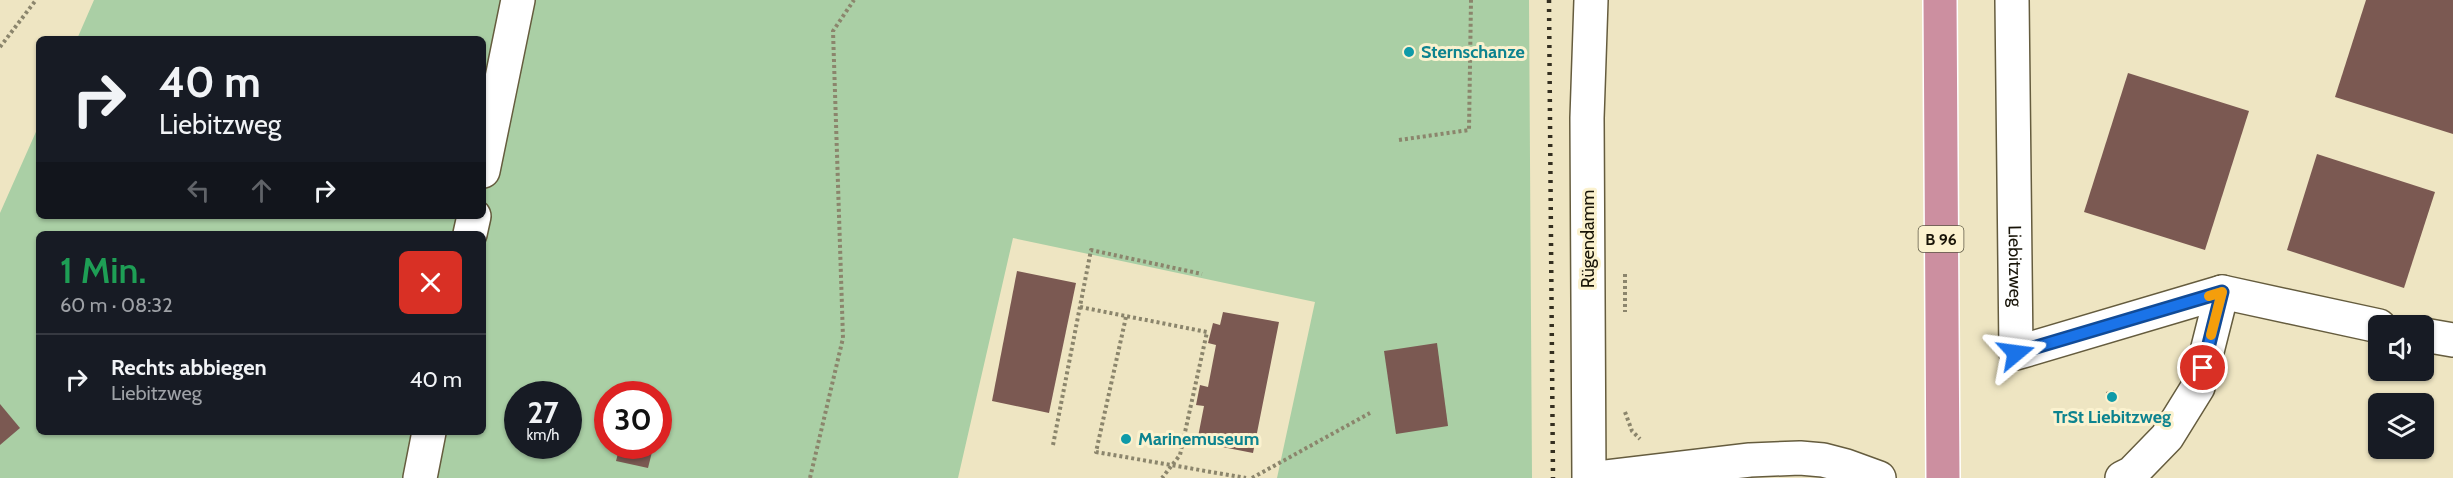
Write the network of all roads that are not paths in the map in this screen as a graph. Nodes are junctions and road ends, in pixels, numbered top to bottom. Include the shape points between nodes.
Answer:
1 (518, 0) edge
2 (1592, 0) edge
3 (1940, 0) edge
4 (2012, 0) edge
5 (486, 156) edge
6 (2222, 292) junction
7 (2368, 324) edge
8 (2434, 337) edge
9 (2453, 340) edge
10 (428, 435) edge
11 (420, 478) edge
12 (1589, 478) edge
13 (1598, 478) edge
14 (1879, 478) edge
15 (1943, 478) edge
16 (2122, 478) edge

1 - 5 street
2 - 12 street, Rügendamm via 1587,118
3 - 15 highway, B 96
4 - 6 street, Liebitzweg via 2016,353
6 - 7 street, Liebitzweg
6 - 16 street via 2198,387 2167,437 2132,473
8 - 9 street
10 - 11 street
13 - 14 street via 1800,458 1846,466

